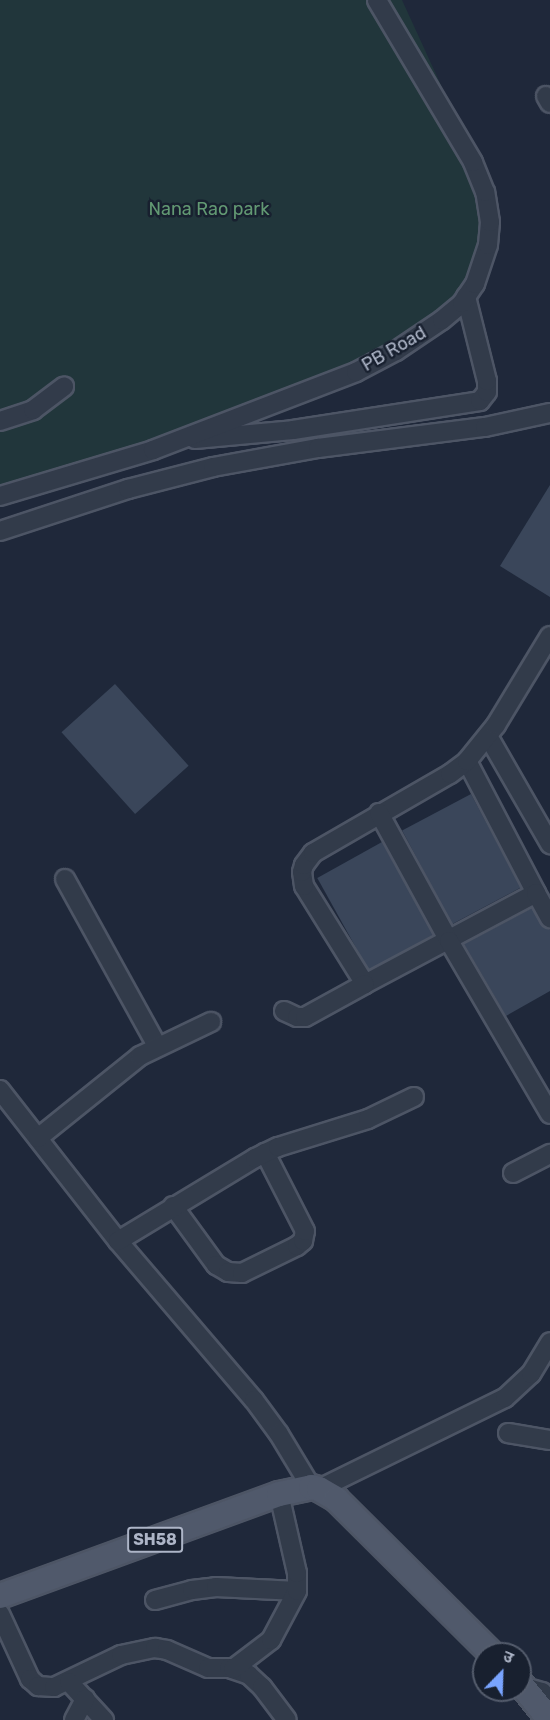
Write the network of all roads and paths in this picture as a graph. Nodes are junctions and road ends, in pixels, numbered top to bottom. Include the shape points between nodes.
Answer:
1 (377, 0) edge
2 (466, 297) junction
3 (64, 387) dead end
4 (550, 413) edge
5 (0, 421) edge
6 (176, 441) junction
7 (0, 496) edge
8 (0, 531) edge
9 (550, 636) edge
10 (488, 736) junction
11 (467, 761) junction
12 (379, 813) junction
13 (550, 844) edge
14 (65, 879) dead end
15 (536, 893) junction
16 (550, 918) edge
17 (449, 941) junction
18 (365, 984) junction
19 (284, 1011) dead end
20 (211, 1022) dead end
21 (157, 1046) junction
22 (0, 1090) edge
23 (414, 1097) dead end
24 (550, 1114) edge
25 (38, 1138) junction
26 (266, 1153) junction
27 (550, 1154) edge
28 (513, 1173) dead end
29 (173, 1206) junction
30 (118, 1241) junction
31 (550, 1342) edge
32 (508, 1433) dead end
33 (550, 1440) edge
34 (315, 1488) junction
35 (279, 1494) junction
36 (297, 1591) junction
37 (0, 1596) edge
38 (154, 1600) dead end
39 (0, 1614) edge
40 (3, 1632) edge
41 (480, 1642) edge
42 (232, 1669) junction
43 (69, 1682) junction
44 (532, 1694) edge
45 (85, 1699) junction
46 (546, 1706) edge
47 (74, 1720) edge
48 (104, 1720) edge
49 (287, 1720) edge

1 - 2 street, PB Road via 473,162 485,192 490,222 488,245 475,284
2 - 6 street, PB Road via 442,320 356,372
2 - 6 street via 487,381 487,392 480,401 293,430
3 - 5 street via 33,410
4 - 8 street via 484,428 318,448 213,467 128,489
6 - 7 street, PB Road
9 - 10 street
10 - 11 street
10 - 13 street
11 - 12 street
11 - 15 street
12 - 17 street
12 - 18 street via 313,853 302,872 304,886
14 - 21 street
15 - 16 street
15 - 17 street
17 - 18 street
17 - 24 street
18 - 19 street via 305,1017
20 - 21 street
21 - 25 street
22 - 25 street
23 - 26 street via 368,1119
25 - 30 street
26 - 29 street
26 - 29 street via 305,1231 297,1246 242,1273 228,1272 216,1265
27 - 28 street
29 - 30 street
30 - 34 street via 254,1400
31 - 34 street via 531,1374 505,1398
32 - 33 street
34 - 35 main road, SH58
34 - 41 main road via 336,1500
35 - 36 street via 297,1573
35 - 37 main road, SH58
36 - 38 street via 216,1587
36 - 42 street via 271,1640
39 - 40 street
40 - 43 street via 38,1686 54,1688
42 - 43 street via 208,1668 155,1648 120,1655
42 - 49 street via 262,1687
43 - 45 street
44 - 46 main road
45 - 47 street
45 - 48 street

